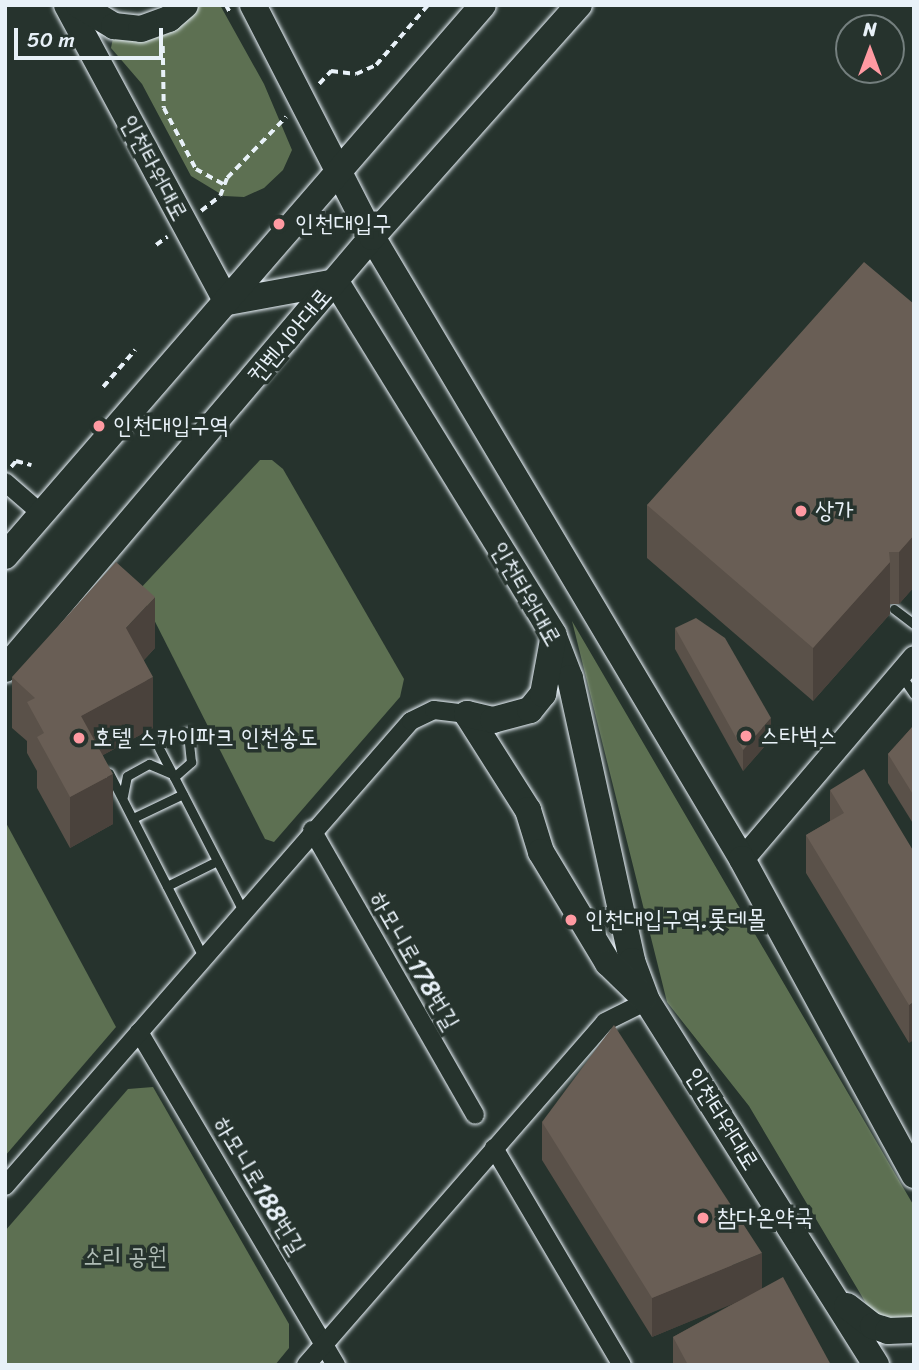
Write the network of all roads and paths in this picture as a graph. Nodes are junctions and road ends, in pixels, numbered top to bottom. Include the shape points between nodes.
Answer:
1 (66, 5) edge
2 (79, 5) edge
3 (185, 5) edge
4 (253, 5) edge
5 (428, 5) edge
6 (483, 5) edge
7 (579, 5) edge
8 (162, 37) dead end
9 (303, 100) junction
10 (340, 170) junction
11 (223, 184) junction
12 (184, 225) junction
13 (372, 237) junction
14 (156, 245) dead end
15 (336, 282) junction
16 (226, 302) junction
17 (135, 350) dead end
18 (103, 387) dead end
19 (16, 461) dead end
20 (31, 465) dead end
21 (5, 482) edge
22 (42, 514) junction
23 (5, 556) edge
24 (894, 609) dead end
25 (914, 624) edge
26 (553, 634) junction
27 (907, 665) edge
28 (5, 669) edge
29 (914, 694) edge
30 (467, 714) junction
31 (508, 718) junction
32 (188, 732) dead end
33 (159, 748) dead end
34 (494, 756) junction
35 (110, 773) edge
36 (175, 780) junction
37 (183, 794) junction
38 (127, 807) junction
39 (133, 818) junction
40 (312, 830) junction
41 (743, 859) junction
42 (217, 861) junction
43 (167, 886) junction
44 (243, 911) junction
45 (203, 957) junction
46 (647, 1001) junction
47 (139, 1032) junction
48 (475, 1115) dead end
49 (494, 1148) junction
50 (914, 1175) edge
51 (5, 1186) edge
52 (818, 1273) junction
53 (914, 1330) edge
54 (324, 1345) junction
55 (306, 1365) edge
56 (336, 1365) edge
57 (622, 1365) edge
58 (876, 1365) edge

1 - 12 main road, 인천타워대로
2 - 3 main road via 114,26 141,29 169,19
4 - 9 main road, 인천타워대로
5 - 9 path via 376,65 356,74 331,71
6 - 10 main road
7 - 13 main road, 컨벤시아대로
8 - 11 path via 164,108 196,169
9 - 10 main road, 인천타워대로
9 - 11 path
10 - 13 main road, 인천타워대로
10 - 16 main road
11 - 12 path via 220,196
12 - 14 path
12 - 16 main road, 인천타워대로
13 - 15 main road, 컨벤시아대로
13 - 41 main road, 인천타워대로
15 - 16 main road
15 - 26 main road, 인천타워대로
15 - 28 main road, 컨벤시아대로
16 - 22 main road
17 - 18 path
19 - 20 path
21 - 22 street
22 - 23 main road
24 - 25 lane
26 - 31 main road via 543,694 530,710
26 - 46 main road, 인천타워대로 via 570,678 632,961
27 - 29 lane
27 - 41 street
30 - 31 main road
30 - 34 main road
30 - 40 street via 434,710 411,721
31 - 34 main road via 496,729
32 - 36 lane via 191,762
33 - 36 lane
34 - 46 main road via 527,810 541,852 608,963
35 - 38 lane
36 - 37 lane
36 - 38 lane via 159,765 139,769 123,781
37 - 39 lane
37 - 42 lane
38 - 39 lane
39 - 43 lane
40 - 44 street
40 - 48 street, 하모니로178번길
41 - 50 main road, 인천타워대로
42 - 43 lane
42 - 44 lane
43 - 45 lane
44 - 45 street
45 - 47 street
46 - 49 street via 605,1022
46 - 52 main road, 인천타워대로
47 - 51 street
47 - 54 street, 하모니로188번길
49 - 54 street
49 - 57 street
52 - 53 main road via 859,1318 888,1331
52 - 58 main road, 인천타워대로
54 - 55 street
54 - 56 street, 하모니로188번길

